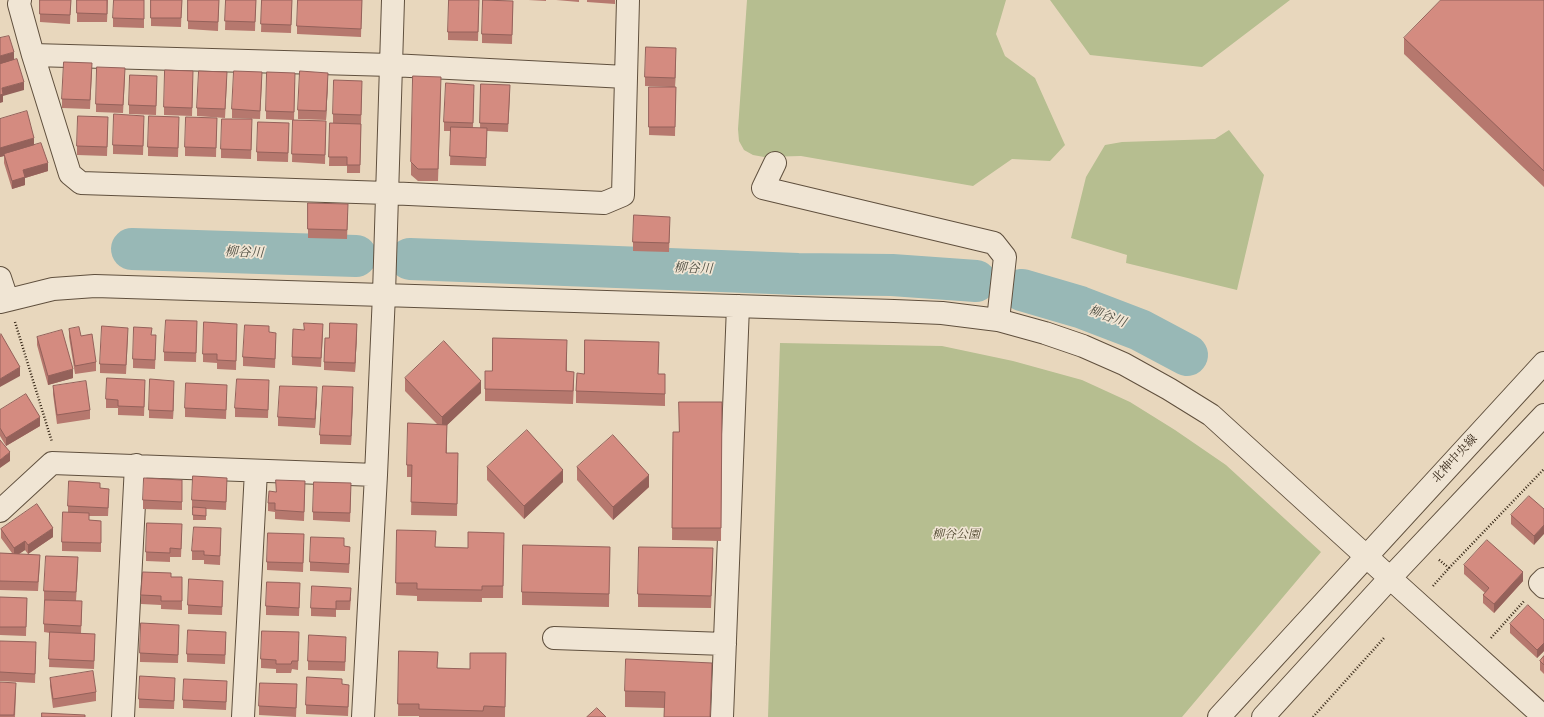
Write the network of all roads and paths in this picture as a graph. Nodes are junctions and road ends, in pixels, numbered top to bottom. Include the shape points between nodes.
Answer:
1 (20, 0) edge
2 (393, 0) edge
3 (628, 0) edge
4 (33, 55) junction
5 (391, 65) junction
6 (626, 77) junction
7 (776, 163) dead end
8 (387, 193) junction
9 (0, 278) edge
10 (384, 294) junction
11 (4, 300) edge
12 (738, 306) junction
13 (998, 320) junction
14 (1544, 362) edge
15 (1544, 415) edge
16 (59, 463) junction
17 (136, 465) junction
18 (1544, 469) edge
19 (256, 471) junction
20 (376, 475) junction
21 (0, 512) edge
22 (1366, 556) junction
23 (1435, 556) dead end
24 (1449, 568) junction
25 (1390, 578) junction
26 (1543, 583) edge
27 (1430, 590) dead end
28 (554, 638) dead end
29 (1384, 638) dead end
30 (1486, 643) dead end
31 (725, 644) junction
32 (1544, 716) edge
33 (123, 717) edge
34 (243, 717) edge
35 (363, 717) edge
36 (722, 717) edge
37 (1219, 717) edge
38 (1263, 717) edge
39 (1313, 717) edge

1 - 4 street
2 - 5 street
3 - 6 street
4 - 5 street
4 - 8 street via 70,174 81,183
5 - 6 street
5 - 8 street
6 - 8 street via 623,195 604,203
7 - 13 street via 763,188 994,243 1005,257
8 - 10 street
9 - 11 street
10 - 11 street via 95,286 53,289
10 - 12 street
10 - 20 street
11 - 16 path
12 - 13 street via 942,313
12 - 31 street
13 - 22 street via 1083,346 1124,364 1211,415
14 - 22 street, 北神中央線
15 - 25 street
16 - 17 street
16 - 21 street via 52,463
17 - 19 street
17 - 33 street
18 - 24 path
19 - 20 street
19 - 34 street
20 - 35 street
22 - 25 street
22 - 37 street, 北神中央線
23 - 24 path
24 - 27 path
25 - 32 street
25 - 38 street
26 - 30 path
28 - 31 street
29 - 39 path
31 - 36 street

